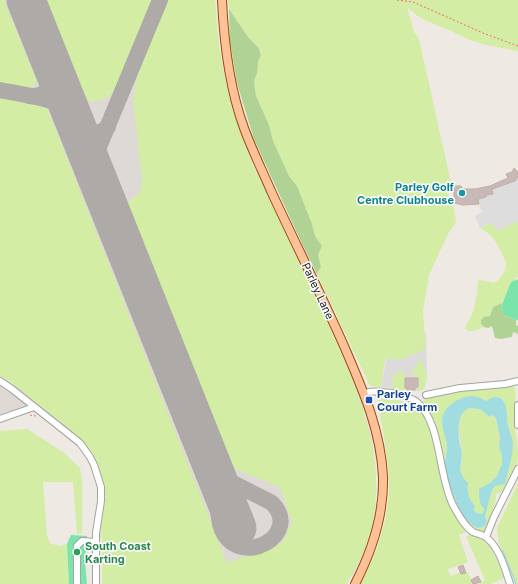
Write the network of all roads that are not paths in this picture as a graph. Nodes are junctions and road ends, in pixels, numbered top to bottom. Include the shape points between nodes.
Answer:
1 (222, 0) edge
2 (0, 381) edge
3 (518, 381) edge
4 (364, 393) junction
5 (426, 395) dead end
6 (518, 405) edge
7 (34, 407) junction
8 (0, 419) edge
9 (518, 425) edge
10 (518, 469) edge
11 (486, 537) junction
12 (96, 542) junction
13 (77, 584) edge
14 (96, 584) edge
15 (355, 584) edge
16 (510, 584) edge

1 - 4 main road, Parley Lane via 225,47 244,128
2 - 7 street
3 - 5 street
4 - 11 street via 372,391 397,394 418,403 429,419 452,504 469,529
4 - 15 main road, Parley Lane via 381,456 382,498 370,553
6 - 9 street
7 - 8 street
7 - 12 street via 80,443 94,465 101,494
10 - 11 street
11 - 16 street via 494,546
12 - 13 street via 82,541 77,546
12 - 14 street

